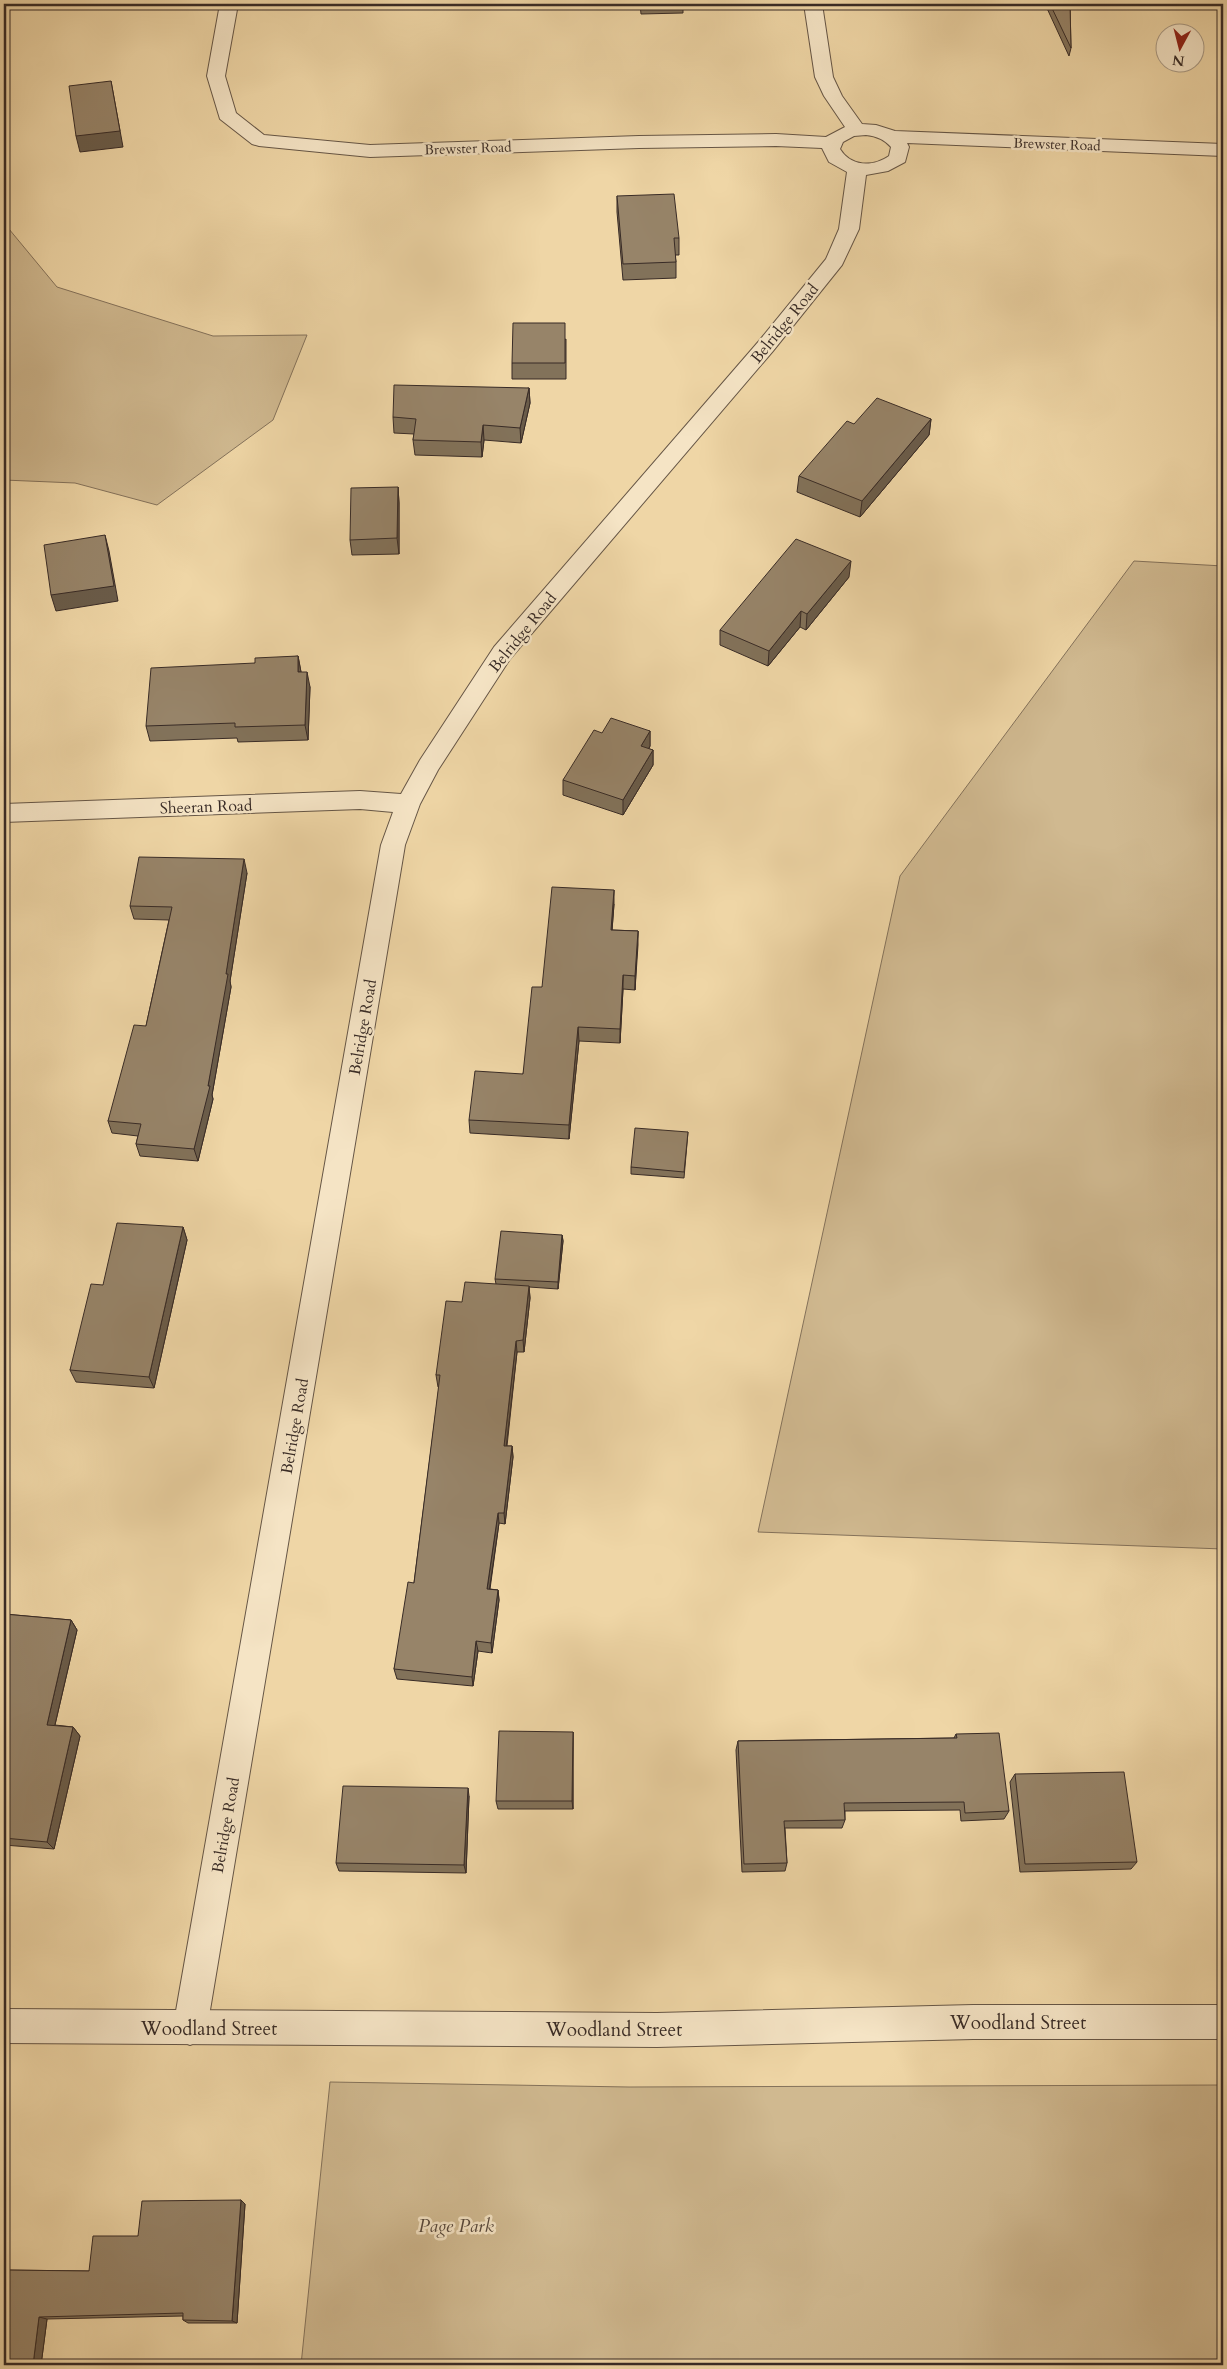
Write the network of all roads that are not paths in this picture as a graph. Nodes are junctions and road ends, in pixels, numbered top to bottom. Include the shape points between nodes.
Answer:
1 (229, 4) edge
2 (813, 4) edge
3 (856, 130) junction
4 (892, 137) junction
5 (831, 143) junction
6 (1223, 150) edge
7 (857, 169) junction
8 (408, 804) junction
9 (4, 813) edge
10 (1223, 2022) edge
11 (4, 2026) edge
12 (190, 2028) junction

1 - 5 street, Brewster Road via 216,76 227,115 259,140 370,151 639,142 776,140
2 - 3 street via 824,77
3 - 4 street via 876,130
3 - 5 street via 838,136
4 - 6 street, Brewster Road
4 - 7 street via 900,147 898,158 886,167
5 - 7 street via 833,156
7 - 8 street, Belridge Road via 849,229 835,261 766,346 502,652 428,766
8 - 9 street, Sheeran Road via 360,800
8 - 12 street, Belridge Road via 392,845
10 - 12 street, Woodland Street via 963,2022 657,2030
11 - 12 street, Woodland Street

